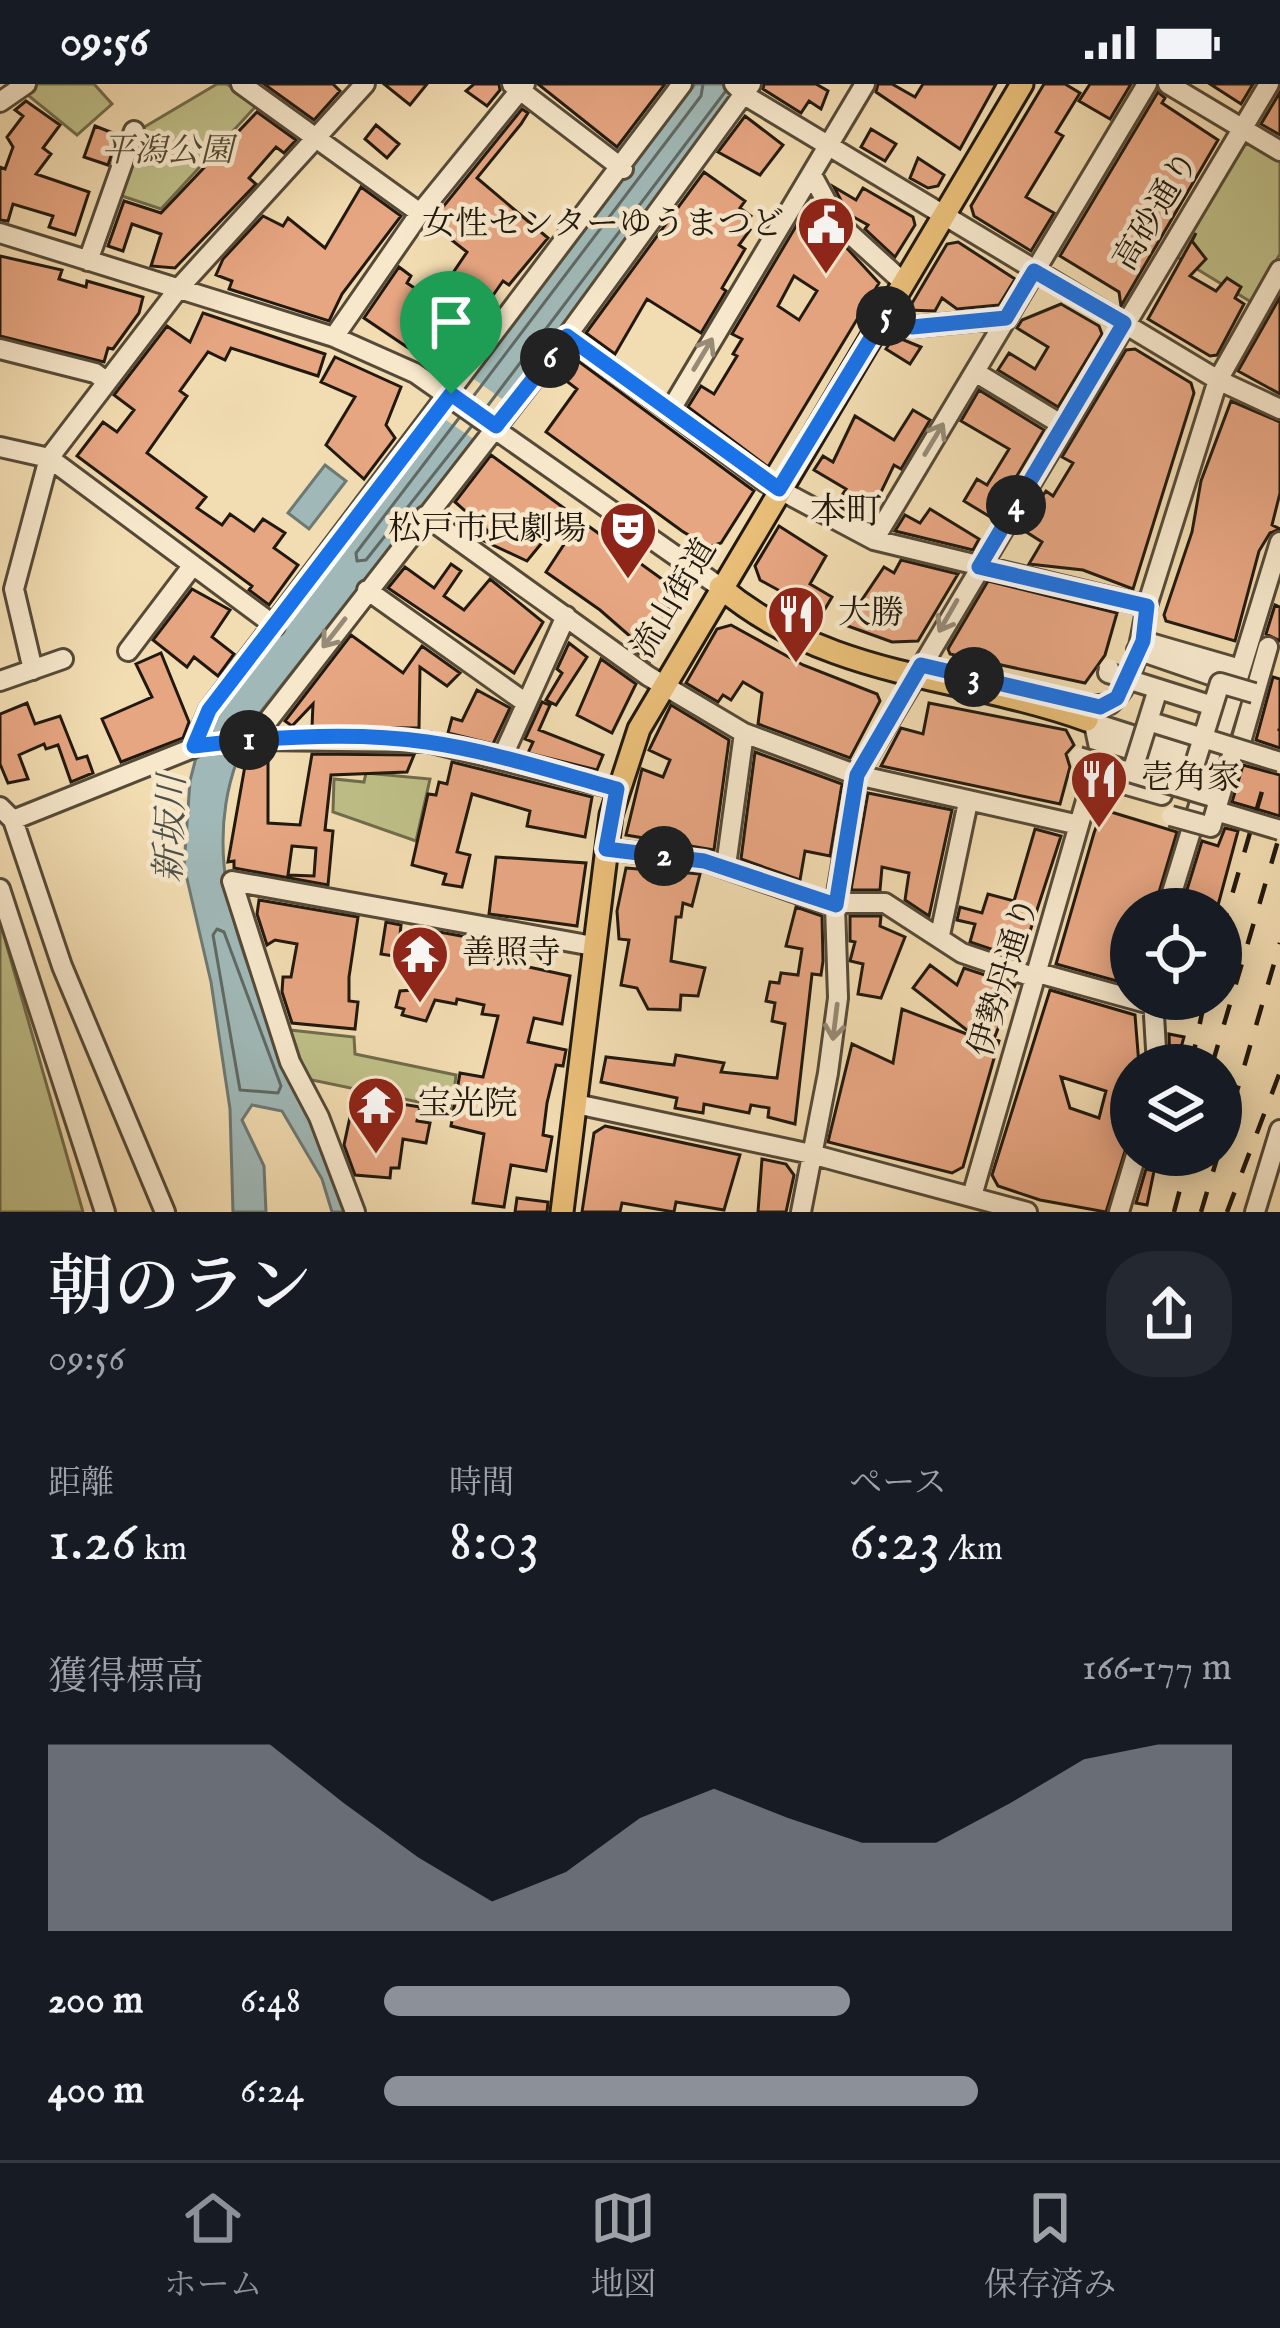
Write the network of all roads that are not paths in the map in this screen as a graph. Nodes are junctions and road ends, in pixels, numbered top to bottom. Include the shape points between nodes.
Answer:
1 (26, 84) edge
2 (241, 84) edge
3 (365, 84) edge
4 (682, 84) edge
5 (865, 84) edge
6 (1022, 84) edge
7 (1147, 84) edge
8 (1168, 84) edge
9 (1269, 84) edge
10 (519, 86) edge
11 (743, 89) edge
12 (0, 102) edge
13 (1243, 128) junction
14 (134, 130) dead end
15 (316, 136) junction
16 (828, 146) junction
17 (1280, 151) edge
18 (623, 169) junction
19 (812, 175) junction
20 (420, 213) junction
21 (945, 216) junction
22 (0, 232) edge
23 (88, 260) junction
24 (1280, 270) edge
25 (1034, 271) junction
26 (904, 283) junction
27 (178, 288) junction
28 (885, 315) junction
29 (1006, 318) junction
30 (1124, 323) junction
31 (567, 336) junction
32 (334, 338) junction
33 (0, 349) edge
34 (975, 373) junction
35 (1218, 380) junction
36 (106, 382) junction
37 (454, 396) junction
38 (1280, 409) edge
39 (670, 411) junction
40 (1064, 425) junction
41 (495, 426) junction
42 (0, 447) edge
43 (49, 458) junction
44 (779, 489) junction
45 (425, 516) junction
46 (874, 540) junction
47 (1280, 542) edge
48 (193, 565) junction
49 (979, 567) junction
50 (720, 587) junction
51 (368, 590) junction
52 (1147, 606) junction
53 (566, 616) junction
54 (275, 626) junction
55 (1140, 646) junction
56 (1268, 647) dead end
57 (128, 651) dead end
58 (63, 659) dead end
59 (1109, 668) dead end
60 (1240, 669) junction
61 (33, 670) junction
62 (917, 672) junction
63 (1210, 675) dead end
64 (0, 681) edge
65 (662, 684) junction
66 (1125, 687) junction
67 (1157, 689) junction
68 (1254, 693) junction
69 (526, 703) junction
70 (1220, 712) junction
71 (1148, 721) junction
72 (1094, 728) junction
73 (744, 733) junction
74 (1203, 738) junction
75 (250, 740) junction
76 (194, 746) junction
77 (1237, 748) junction
78 (1079, 757) dead end
79 (501, 760) junction
80 (1280, 762) edge
81 (1132, 772) junction
82 (857, 775) junction
83 (1092, 775) junction
84 (1209, 787) junction
85 (617, 789) junction
86 (1162, 795) dead end
87 (968, 802) junction
88 (7, 814) edge
89 (1171, 816) dead end
90 (1079, 825) junction
91 (1280, 830) edge
92 (606, 849) junction
93 (726, 866) junction
94 (1174, 888) edge
95 (0, 889) edge
96 (836, 905) junction
97 (940, 935) junction
98 (593, 946) junction
99 (1037, 976) junction
100 (1110, 992) edge
101 (576, 1104) junction
102 (1280, 1130) edge
103 (811, 1154) junction
104 (1130, 1176) edge
105 (972, 1196) junction
106 (105, 1212) edge
107 (165, 1212) edge
108 (355, 1212) edge
109 (562, 1212) edge
110 (802, 1212) edge
111 (1027, 1212) edge
112 (1119, 1212) edge
113 (1255, 1212) edge

1 - 12 street
2 - 15 street
3 - 15 street
4 - 18 street
5 - 16 street
6 - 21 main road, 流山街道
7 - 25 street
8 - 13 street
9 - 13 street, 高砂通り
10 - 18 street
10 - 20 street
11 - 16 street
11 - 31 street
13 - 17 street
13 - 30 street, 高砂通り
14 - 23 street
15 - 20 street
15 - 27 street
16 - 19 street
16 - 21 street
18 - 37 street
19 - 26 street via 838,223
39 -> 19 street
20 - 32 street
21 - 25 street
21 - 26 main road, 流山街道
22 - 23 street
23 - 27 street
24 - 35 street
25 - 29 street
25 - 30 street
26 - 28 main road, 流山街道
27 - 32 street
27 - 36 street
28 - 29 street via 912,327
28 - 44 main road, 流山街道
29 - 34 street
30 - 35 street
30 - 40 street, 高砂通り
31 - 39 street
31 - 41 street
32 - 37 street
33 - 36 street
34 - 40 street
46 -> 34 street
35 - 38 street
35 - 52 street
36 - 43 street
37 - 41 street
37 - 54 street
39 - 44 street
40 - 49 street, 高砂通り
41 - 45 street
41 - 50 street
42 - 43 street
43 - 48 street
43 - 61 street via 14,589
44 - 46 street
44 - 50 main road, 流山街道
45 - 51 street
45 - 53 street
46 - 49 street
47 - 60 street
48 - 54 street
48 - 57 street
49 - 52 street
49 -> 62 street, 高砂通り
50 - 62 main road via 744,608 877,670
50 - 65 main road, 流山街道
51 - 69 street
51 -> 75 street
52 - 55 street
53 - 65 street
53 - 69 street
54 - 76 street via 209,710
55 - 60 street
55 - 63 street
55 - 66 street
56 - 68 street
58 - 61 street
59 - 67 street, bridge
60 - 70 street
61 - 64 street
62 - 72 main road
62 - 82 street, 高砂通り
65 - 73 street
65 - 85 main road, 流山街道
66 - 70 street
66 - 72 street
67 - 70 street, bridge
67 - 71 street, bridge
68 - 70 street, bridge via 1220,683
68 - 77 street
69 - 79 street
70 - 74 street, bridge
70 - 84 street
71 - 74 street, bridge
71 - 81 street, bridge
72 - 83 street, 伊勢丹通り
72 - 84 street
72 - 84 street
73 - 82 street
73 - 93 street
74 - 77 street, bridge
74 - 84 street, bridge
75 - 76 street
75 - 79 street via 407,740
76 - 88 street
77 - 80 street, bridge
77 - 84 street, bridge
78 - 81 street, bridge
79 - 85 street
81 - 84 street, bridge
82 - 87 street
82 - 96 street
83 - 86 street
83 - 90 street, 伊勢丹通り
84 - 89 street, bridge via 1210,827
84 - 91 street, bridge
84 - 94 street
85 - 92 main road, 流山街道
87 - 90 street
87 - 97 street
88 - 107 street
90 - 99 street, 伊勢丹通り
92 - 93 street
92 - 98 main road, 流山街道
93 - 96 street
95 - 106 street
96 - 97 street via 885,903
96 -> 103 street via 838,998
97 - 99 street via 962,952
98 - 101 main road, 流山街道
98 - 108 street via 232,881 290,1062
99 - 100 street
99 - 105 street, 伊勢丹通り
101 - 103 street
101 - 109 main road, 流山街道
102 - 113 street
103 - 105 street
103 - 110 street
104 - 112 street
105 - 111 street

